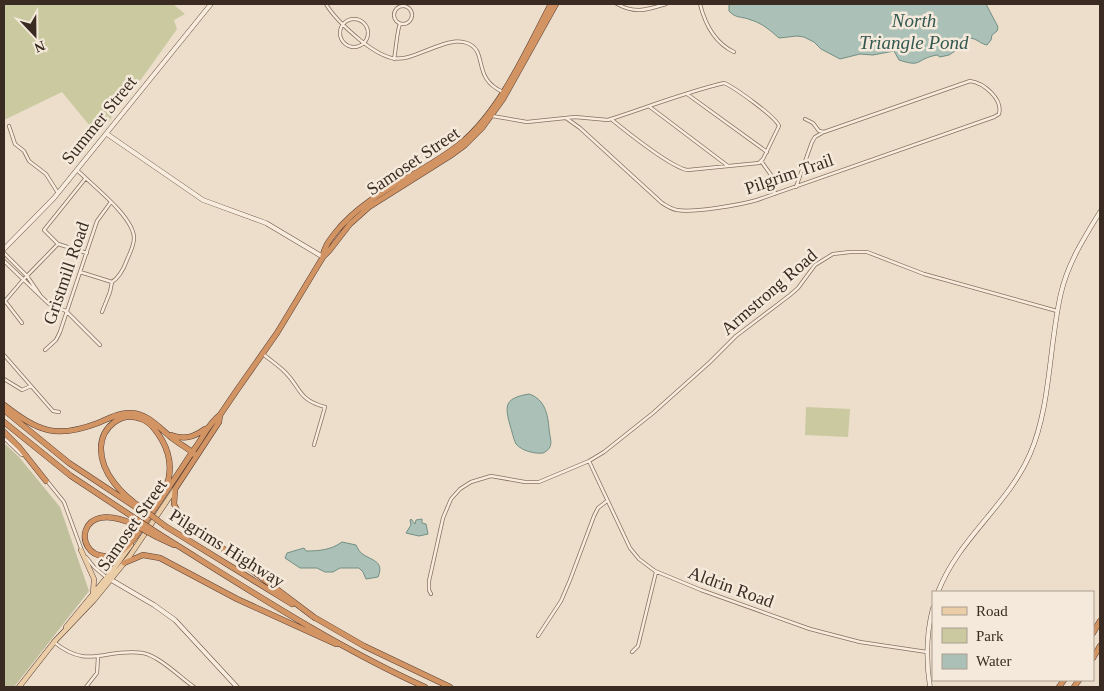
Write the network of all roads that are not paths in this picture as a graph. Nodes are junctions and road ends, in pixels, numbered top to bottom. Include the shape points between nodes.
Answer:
1 (211, 4) edge
2 (326, 4) edge
3 (551, 4) edge
4 (556, 4) edge
5 (617, 4) edge
6 (666, 4) edge
7 (700, 4) edge
8 (343, 24) junction
9 (400, 24) junction
10 (364, 43) junction
11 (734, 52) dead end
12 (394, 59) junction
13 (505, 93) junction
14 (687, 94) junction
15 (650, 107) junction
16 (491, 115) junction
17 (566, 118) junction
18 (611, 119) junction
19 (805, 119) dead end
20 (9, 126) dead end
21 (824, 132) junction
22 (107, 134) junction
23 (767, 152) junction
24 (761, 161) junction
25 (729, 166) junction
26 (77, 170) junction
27 (86, 178) junction
28 (796, 186) junction
29 (58, 193) junction
30 (775, 194) junction
31 (111, 202) junction
32 (1100, 212) edge
33 (58, 244) junction
34 (4, 249) edge
35 (4, 253) edge
36 (87, 253) junction
37 (323, 257) junction
38 (4, 261) edge
39 (80, 272) junction
40 (27, 276) junction
41 (23, 280) junction
42 (112, 282) junction
43 (41, 296) junction
44 (66, 311) junction
45 (1058, 311) junction
46 (102, 312) dead end
47 (22, 323) dead end
48 (100, 345) dead end
49 (45, 350) dead end
50 (263, 354) junction
51 (4, 355) edge
52 (4, 379) edge
53 (31, 386) junction
54 (4, 405) edge
55 (4, 410) edge
56 (60, 412) dead end
57 (220, 415) junction
58 (4, 422) edge
59 (208, 427) junction
60 (4, 432) edge
61 (166, 432) junction
62 (4, 438) edge
63 (314, 445) dead end
64 (194, 454) junction
65 (589, 460) junction
66 (46, 481) junction
67 (175, 489) junction
68 (164, 496) junction
69 (607, 501) junction
70 (142, 510) junction
71 (134, 522) junction
72 (136, 537) junction
73 (81, 550) junction
74 (124, 563) junction
75 (656, 572) junction
76 (109, 578) junction
77 (938, 591) edge
78 (93, 594) junction
79 (432, 594) dead end
80 (932, 612) edge
81 (315, 618) junction
82 (538, 636) dead end
83 (54, 642) junction
84 (346, 647) junction
85 (632, 652) dead end
86 (927, 652) junction
87 (98, 657) junction
88 (20, 687) edge
89 (86, 687) edge
90 (194, 687) edge
91 (237, 687) edge
92 (425, 687) edge
93 (450, 687) edge
94 (930, 687) edge

1 - 22 street, Summer Street
2 - 8 street
3 - 13 highway, Samoset Street
4 - 13 highway, Samoset Street
5 - 6 street via 638,11
7 - 11 street via 713,34
8 - 10 street
8 - 10 street via 340,34 345,44 354,47
8 - 10 street via 355,19 364,23 368,33
9 - 9 street via 394,13 406,7 411,18 406,24
9 - 12 street
10 - 12 street via 380,55
12 - 13 street via 408,58 455,41 467,42 477,51 487,81
13 - 16 highway, Samoset Street
14 - 15 street
14 - 23 street
14 - 23 street via 724,83 770,115 779,126
15 - 18 street
15 - 25 street
16 - 17 street via 531,123
16 - 37 highway, Samoset Street via 477,134 455,153 369,207
17 - 18 street
17 - 30 street, Pilgrim Trail via 672,209 747,203
18 - 25 street via 684,170
19 - 21 street
20 - 29 street via 15,144 48,176
21 - 28 street via 812,142
21 - 28 street, Pilgrim Trail via 973,81 993,94 1000,108 999,114
22 - 26 street, Summer Street
22 - 37 street via 203,200 266,223
23 - 24 street
24 - 25 street
24 - 30 street via 771,175
26 - 27 street
26 - 29 street, Summer Street
27 - 31 street
27 - 33 street via 44,228
28 - 30 street, Pilgrim Trail
29 - 34 street, Summer Street
31 - 36 street, Gristmill Road via 97,221
31 - 42 street via 129,222 134,235 133,247 123,270
32 - 45 street via 1072,259
33 - 36 street
33 - 40 street
35 - 40 street
36 - 39 street, Gristmill Road
37 - 50 highway, Samoset Street
38 - 41 street
39 - 42 street
39 - 44 street, Gristmill Road
40 - 41 street
40 - 43 street
41 - 43 street
41 - 47 street via 5,301
42 - 46 street
43 - 44 street via 54,307
44 - 48 street
44 - 49 street, Gristmill Road via 56,340
45 - 65 street, Armstrong Road via 960,286 867,252 833,254 815,265 794,291 736,336 653,413 612,447
45 - 77 street via 1041,417 1030,456 1013,484 961,550
50 - 57 highway, Samoset Street
50 - 63 street via 284,372 301,395 325,407
51 - 53 street
52 - 53 street via 23,390
53 - 56 street via 53,411
54 - 61 highway via 27,422 50,431 78,430 128,413 145,416
55 - 70 highway via 69,463
57 - 59 highway, Samoset Street
57 - 64 highway, Samoset Street via 219,422
58 - 71 highway
59 - 61 highway via 186,438
59 - 64 highway, Samoset Street
60 - 66 highway
61 - 64 highway
62 - 66 street
64 - 67 highway, Samoset Street
64 - 68 highway, Samoset Street
65 - 69 street, Aldrin Road
65 - 79 street, Armstrong Road via 539,482 491,476 460,489 451,499 443,518 430,580
66 - 73 street via 64,502
67 - 74 main road, Samoset Street
67 - 81 highway via 174,504 180,516
68 - 70 highway via 170,468 159,436 150,424 140,418 127,417 116,421 107,429 102,441 105,465 119,488
68 - 72 highway, Samoset Street
69 - 75 street, Aldrin Road via 634,554
69 - 82 street via 598,508 570,580
70 - 81 highway, Pilgrims Highway, bridge
71 - 72 highway via 112,517 96,518 85,532 85,541 95,554 107,556 122,551
71 - 84 highway, Pilgrims Highway, bridge
72 - 76 main road, Samoset Street
73 - 76 street via 94,567
73 - 78 main road via 94,579
74 - 76 main road, Samoset Street
74 - 84 highway via 143,555 160,558 241,601
75 - 85 street via 638,646
75 - 86 street, Aldrin Road via 833,636
76 - 78 main road, Samoset Street
76 - 83 main road, Samoset Street via 94,600
76 - 91 street via 172,618
78 - 83 main road, Samoset Street
80 - 86 street
81 - 93 highway, Pilgrims Highway via 364,646
83 - 87 street via 75,655
83 - 88 main road, Samoset Street
84 - 92 highway, Pilgrims Highway
86 - 94 street
87 - 89 street via 96,673
87 - 90 street via 147,654

